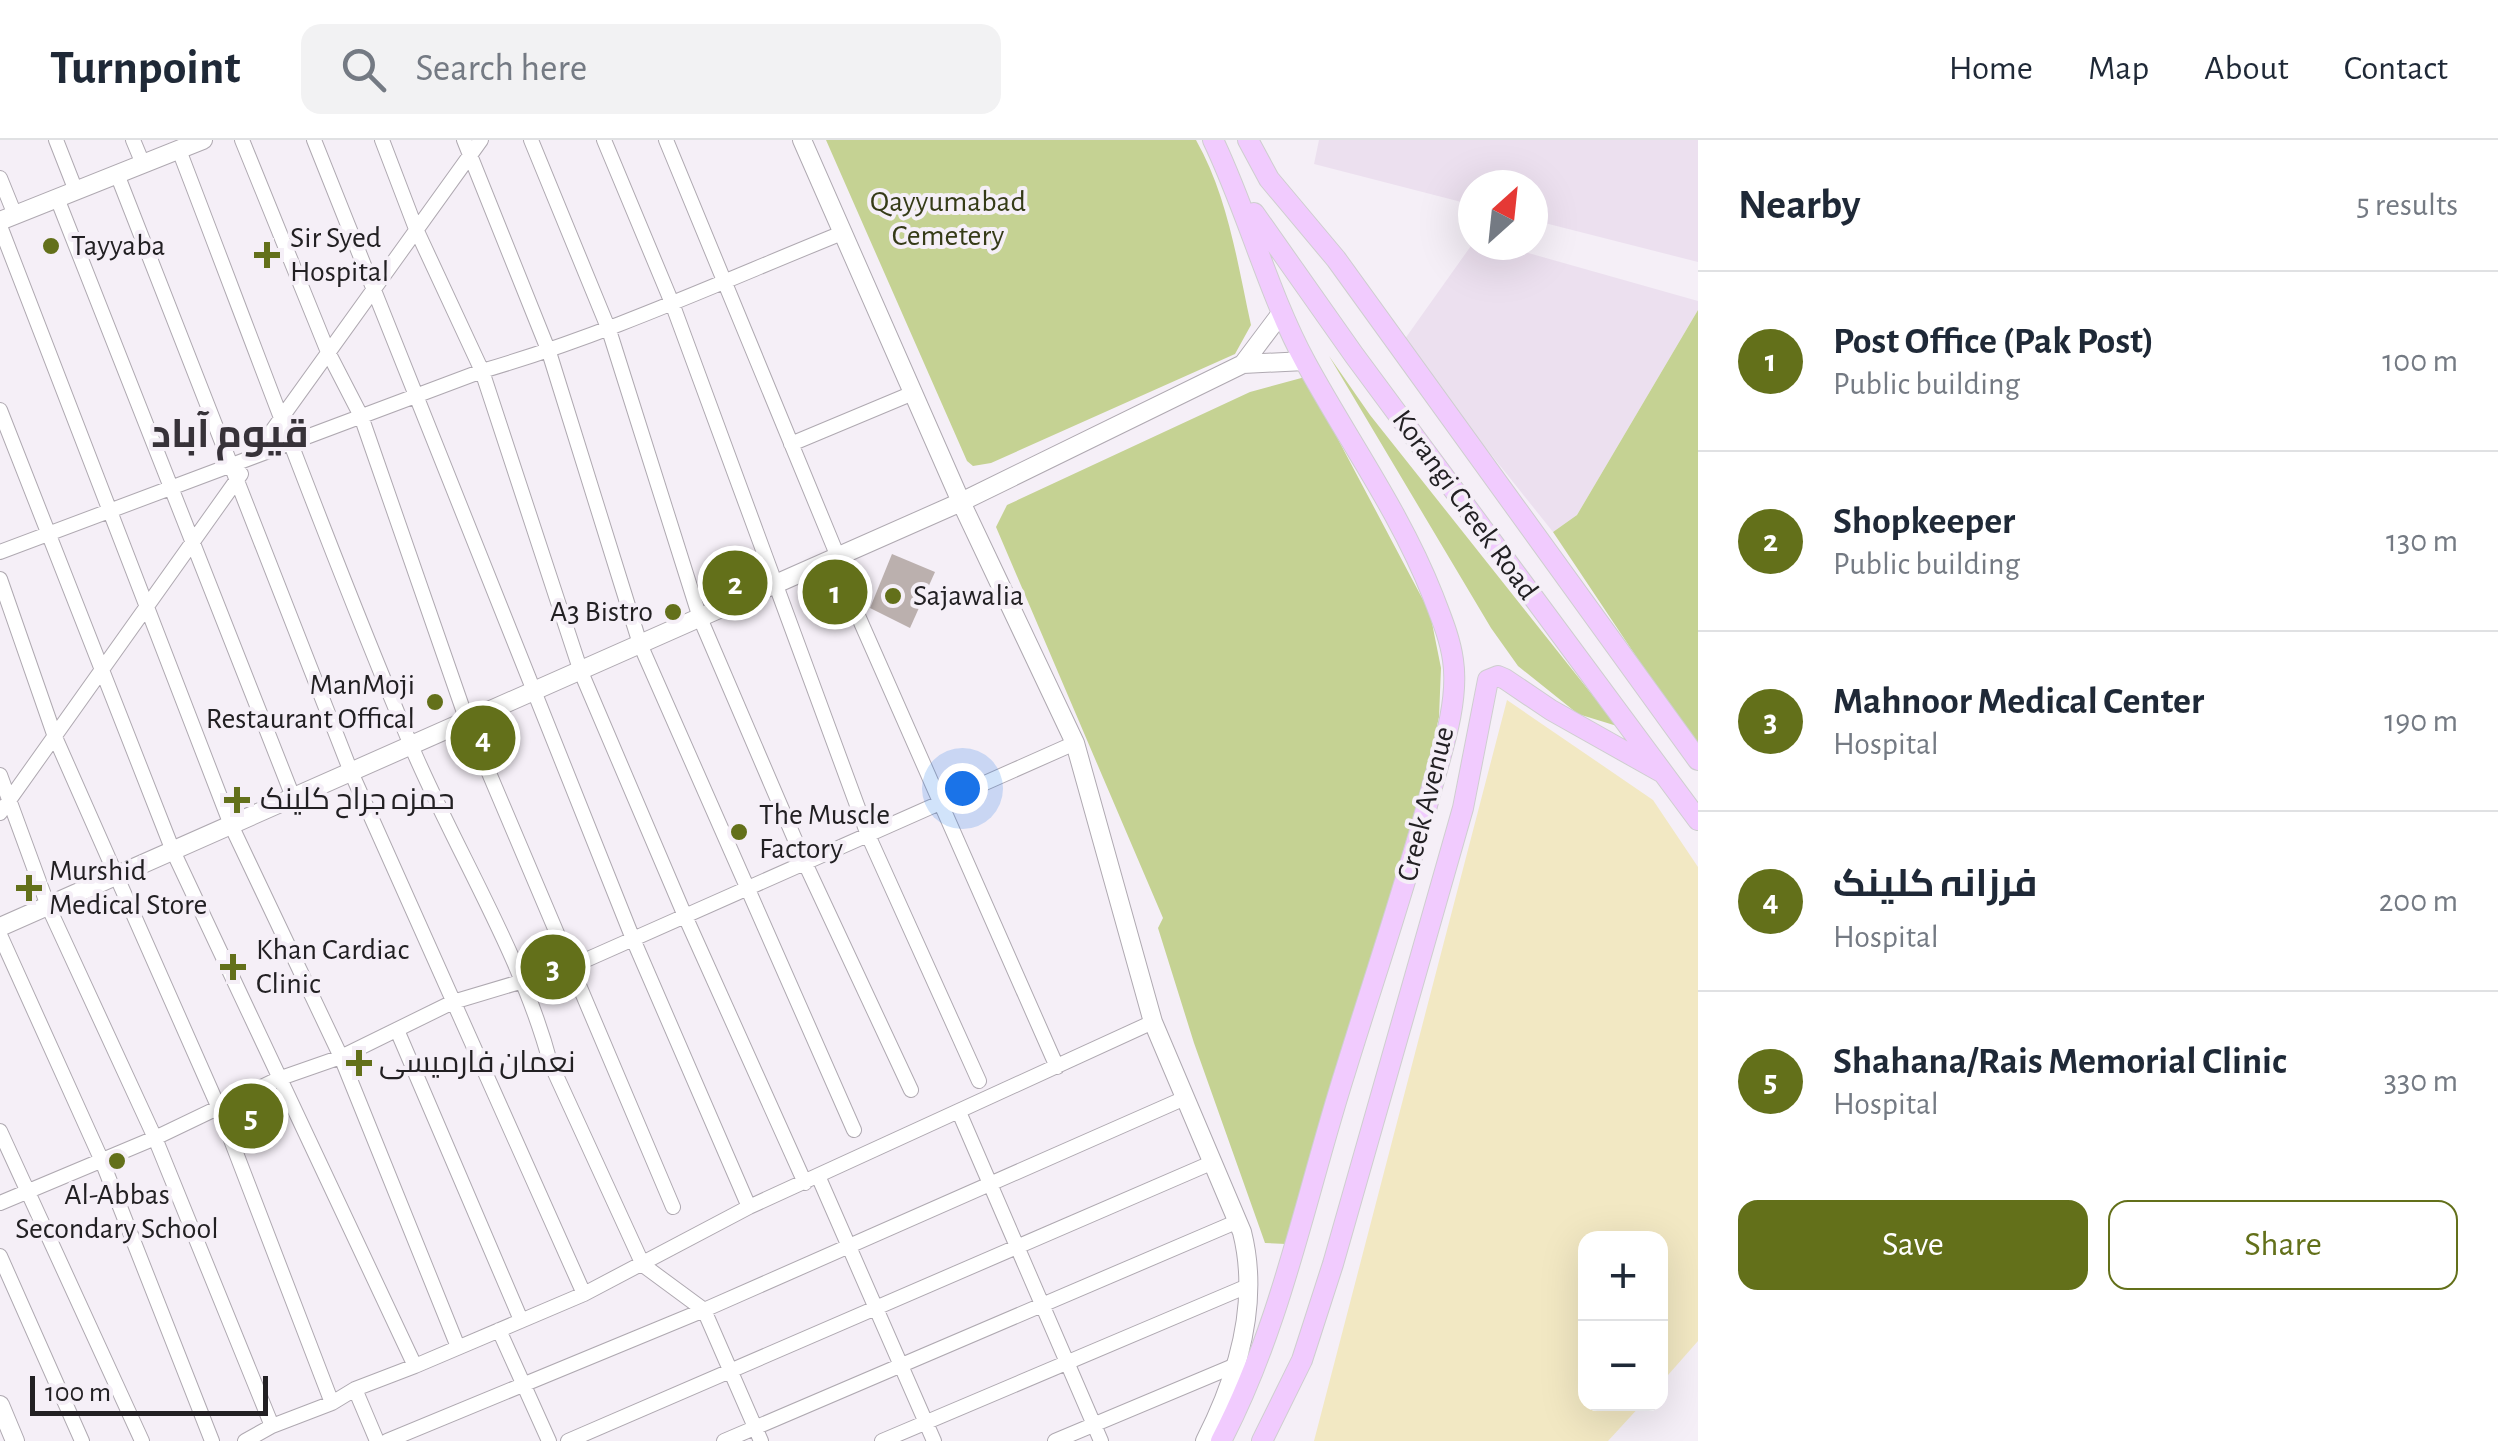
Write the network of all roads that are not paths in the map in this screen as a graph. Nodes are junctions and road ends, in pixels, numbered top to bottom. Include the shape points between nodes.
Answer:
1 (56, 140) edge
2 (133, 140) edge
3 (203, 140) edge
4 (242, 140) edge
5 (314, 140) edge
6 (382, 140) edge
7 (481, 140) edge
8 (531, 140) edge
9 (604, 140) edge
10 (666, 140) edge
11 (802, 140) edge
12 (1214, 140) edge
13 (1248, 140) edge
14 (467, 147) edge
15 (179, 150) junction
16 (143, 164) junction
17 (117, 174) junction
18 (0, 178) edge
19 (1236, 187) junction
20 (76, 190) junction
21 (57, 198) junction
22 (5, 220) edge
23 (416, 229) junction
24 (842, 233) junction
25 (722, 281) junction
26 (374, 288) junction
27 (672, 303) junction
28 (1282, 312) junction
29 (609, 330) junction
30 (328, 352) junction
31 (549, 352) junction
32 (1305, 362) junction
33 (1243, 364) junction
34 (482, 371) junction
35 (912, 393) junction
36 (416, 395) junction
37 (0, 410) edge
38 (362, 416) junction
39 (282, 417) junction
40 (292, 442) junction
41 (791, 444) junction
42 (254, 456) junction
43 (231, 464) junction
44 (237, 480) junction
45 (170, 486) junction
46 (961, 502) junction
47 (108, 512) junction
48 (49, 534) junction
49 (193, 542) junction
50 (0, 552) edge
51 (835, 558) junction
52 (0, 579) edge
53 (774, 584) junction
54 (146, 608) junction
55 (700, 618) junction
56 (640, 644) junction
57 (102, 670) junction
58 (582, 672) junction
59 (534, 692) junction
60 (466, 720) junction
61 (55, 737) junction
62 (1074, 743) junction
63 (411, 745) junction
64 (1698, 760) edge
65 (351, 772) junction
66 (1664, 773) junction
67 (0, 775) edge
68 (294, 797) junction
69 (10, 800) junction
70 (940, 803) junction
71 (0, 813) edge
72 (1698, 820) edge
73 (231, 825) junction
74 (868, 835) junction
75 (173, 850) junction
76 (805, 862) junction
77 (115, 877) junction
78 (748, 888) junction
79 (48, 906) junction
80 (685, 916) junction
81 (0, 927) edge
82 (0, 936) edge
83 (633, 939) junction
84 (570, 967) junction
85 (520, 981) junction
86 (452, 1002) junction
87 (1153, 1022) junction
88 (397, 1030) junction
89 (342, 1056) junction
90 (1057, 1067) junction
91 (278, 1079) junction
92 (978, 1081) dead end
93 (911, 1090) dead end
94 (1185, 1098) junction
95 (218, 1106) junction
96 (960, 1112) junction
97 (854, 1130) dead end
98 (0, 1131) edge
99 (156, 1138) junction
100 (102, 1162) junction
101 (1211, 1163) junction
102 (812, 1180) junction
103 (992, 1182) junction
104 (27, 1192) junction
105 (0, 1203) edge
106 (673, 1207) dead end
107 (749, 1208) junction
108 (1236, 1222) junction
109 (849, 1245) junction
110 (1019, 1246) junction
111 (0, 1256) edge
112 (643, 1265) junction
113 (1250, 1285) junction
114 (584, 1294) junction
115 (1042, 1303) junction
116 (876, 1306) junction
117 (704, 1310) junction
118 (520, 1320) junction
119 (499, 1330) junction
120 (458, 1347) junction
121 (1067, 1360) junction
122 (900, 1364) junction
123 (1236, 1365) junction
124 (415, 1366) junction
125 (730, 1369) junction
126 (526, 1385) junction
127 (355, 1388) junction
128 (332, 1403) junction
129 (0, 1405) edge
130 (926, 1422) junction
131 (1094, 1424) junction
132 (272, 1426) junction
133 (758, 1434) edge
134 (15, 1441) edge
135 (82, 1441) edge
136 (142, 1441) edge
137 (212, 1441) edge
138 (245, 1441) edge
139 (377, 1441) edge
140 (387, 1441) edge
141 (550, 1441) edge
142 (568, 1441) edge
143 (724, 1441) edge
144 (882, 1441) edge
145 (934, 1441) edge
146 (1055, 1441) edge
147 (1100, 1441) edge
148 (1206, 1441) edge
149 (1221, 1441) edge
150 (1262, 1441) edge

1 - 20 street
2 - 16 street
3 - 15 street
4 - 30 street
5 - 26 street
6 - 23 street
7 - 14 street
8 - 29 street
9 - 27 street
10 - 25 street
11 - 24 street
12 - 19 main road
13 - 64 main road, Korangi Creek Road via 1269,179 1336,259
14 - 23 street
14 - 31 street
15 - 16 street
15 - 39 street
16 - 17 street
17 - 20 street
17 - 43 street
18 - 22 street
19 - 28 main road, Creek Avenue
19 - 66 main road, Korangi Creek Road
20 - 21 street
21 - 22 street
21 - 45 street
22 - 47 street
23 - 26 street
23 - 34 street
24 - 25 street
24 - 35 street
25 - 27 street
25 - 41 street
26 - 30 street
26 - 36 street
27 - 29 street
27 - 53 street
28 - 32 main road, Creek Avenue
28 - 33 street
29 - 31 street
29 - 55 street
30 - 38 street
30 - 39 street
31 - 34 street
31 - 56 street
32 - 33 street
32 - 149 main road, Creek Avenue via 1403,526 1450,644 1454,675 1444,742 1398,911 1285,1282
33 - 46 street
34 - 36 street
34 - 58 street
35 - 41 street
35 - 46 street
36 - 38 street
36 - 59 street
37 - 48 street
38 - 40 street
38 - 60 street
39 - 40 street
39 - 42 street
40 - 42 street
40 - 63 street
41 - 51 street
42 - 43 street
42 - 44 street
43 - 44 street
43 - 45 street
44 - 49 street
44 - 65 street
45 - 47 street
45 - 49 street
46 - 51 street
46 - 62 street
47 - 48 street
47 - 54 street
48 - 50 street
48 - 57 street
49 - 54 street
49 - 68 street
51 - 53 street
51 - 70 street
52 - 61 street
53 - 55 street
53 - 74 street
54 - 57 street
54 - 73 street
55 - 56 street
55 - 76 street
56 - 58 street
56 - 78 street
57 - 61 street
57 - 75 street
58 - 59 street
58 - 80 street
59 - 60 street
59 - 83 street
60 - 63 street
60 - 84 street
61 - 69 street
61 - 77 street
62 - 70 street
62 - 87 street
63 - 65 street
63 - 85 street
65 - 68 street
65 - 86 street
66 - 72 main road, Korangi Creek Road
66 - 150 main road, Creek Avenue via 1505,678 1488,680 1462,808 1333,1264 1302,1360
67 - 69 street
68 - 73 street
69 - 71 street
69 - 79 street
70 - 74 street
70 - 90 street
73 - 75 street
73 - 89 street
74 - 76 street
74 - 92 street
75 - 77 street
75 - 91 street
76 - 78 street
76 - 93 street
77 - 79 street
77 - 95 street
78 - 80 street
78 - 97 street
79 - 81 street
79 - 99 street
80 - 83 street
80 - 102 street
82 - 100 street
83 - 84 street
83 - 107 street
84 - 85 street
84 - 106 street
85 - 86 street
85 - 112 street
86 - 88 street
86 - 114 street
87 - 90 street
87 - 94 street
88 - 89 street
88 - 118 street
89 - 91 street
89 - 120 street
90 - 96 street
91 - 95 street
91 - 124 street
94 - 101 street
94 - 103 street
95 - 99 street
95 - 128 street
96 - 102 street
96 - 103 street
98 - 104 street
99 - 100 street
99 - 132 street
100 - 104 street
100 - 137 street
101 - 108 street
101 - 110 street
102 - 107 street
102 - 109 street
103 - 109 street
103 - 110 street
104 - 105 street
104 - 136 street
107 - 112 street
108 - 113 street
108 - 115 street
109 - 116 street
109 - 117 street
110 - 115 street
110 - 116 street
111 - 135 street
112 - 114 street
112 - 117 street
113 - 121 street
113 - 123 street
114 - 118 street
115 - 121 street
115 - 122 street
116 - 122 street
116 - 125 street
117 - 125 street
117 - 126 street
118 - 119 street
119 - 120 street
119 - 126 street
120 - 124 street
121 - 130 street
121 - 131 street
122 - 130 street
122 - 133 street
123 - 131 street
123 - 148 street
124 - 127 street
125 - 133 street
125 - 142 street
126 - 140 street
126 - 141 street
127 - 128 street
127 - 139 street
128 - 132 street
129 - 134 street
130 - 144 street
130 - 145 street
131 - 146 street
131 - 147 street
132 - 138 street
133 - 143 street

